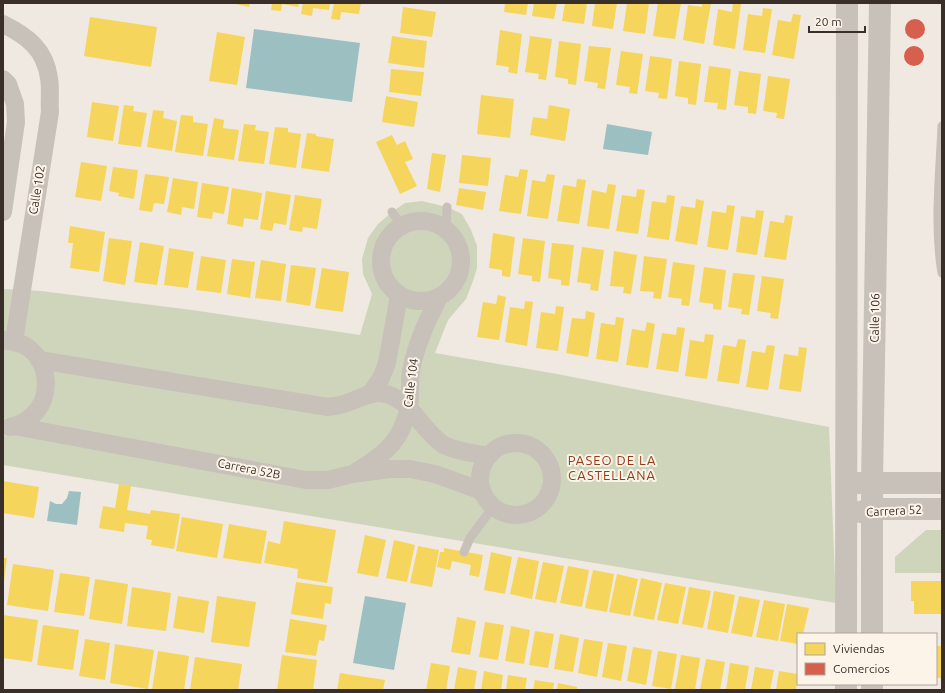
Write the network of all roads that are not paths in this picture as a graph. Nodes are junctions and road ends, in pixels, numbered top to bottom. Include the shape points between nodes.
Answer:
1 (847, 3) edge
2 (880, 3) edge
3 (3, 24) edge
4 (3, 78) edge
5 (942, 126) edge
6 (447, 207) dead end
7 (3, 212) edge
8 (446, 230) junction
9 (942, 273) edge
10 (399, 296) junction
11 (439, 297) junction
12 (8, 341) edge
13 (40, 360) junction
14 (370, 394) junction
15 (409, 408) junction
16 (8, 427) edge
17 (489, 456) junction
18 (352, 474) junction
19 (846, 483) junction
20 (872, 483) junction
21 (942, 483) edge
22 (482, 491) junction
23 (493, 507) junction
24 (873, 509) junction
25 (942, 509) edge
26 (846, 516) junction
27 (464, 552) dead end
28 (846, 633) edge
29 (872, 633) edge

1 - 19 street
2 - 20 street, Calle 106
3 - 12 street, Calle 102 via 20,32 33,43 46,64 50,79 50,112
4 - 7 street via 8,84 15,104 16,122
5 - 9 lane via 938,232
6 - 8 lane
8 - 10 street, Calle 104 via 425,221 397,219 381,254 380,266 390,288
8 - 11 street, Calle 104 via 455,240 460,252 461,265 450,289
10 - 11 street via 412,301 426,301
10 - 14 street via 387,363
11 - 15 street, Calle 104 via 418,344 410,378
12 - 13 street via 28,349
13 - 14 street via 328,407 340,406
13 - 16 street via 46,386 43,400 37,412 27,421
14 - 15 street via 381,393 390,396
15 - 17 street via 430,434 444,445 456,450
15 - 18 street, Calle 104 via 398,438 388,450
16 - 18 street, Carrera 52B via 306,480 328,480
17 - 22 street via 480,472
17 - 23 street via 505,445 524,444 541,453 551,470 552,480 546,498 531,512 511,514
18 - 22 street, Carrera 52B via 410,469 435,474
19 - 20 street
19 - 26 street
20 - 21 street
20 - 24 street, Calle 106
22 - 23 street
23 - 27 lane via 470,538
24 - 25 street, Carrera 52
24 - 26 street, Carrera 52
24 - 29 street, Calle 106
26 - 28 street

